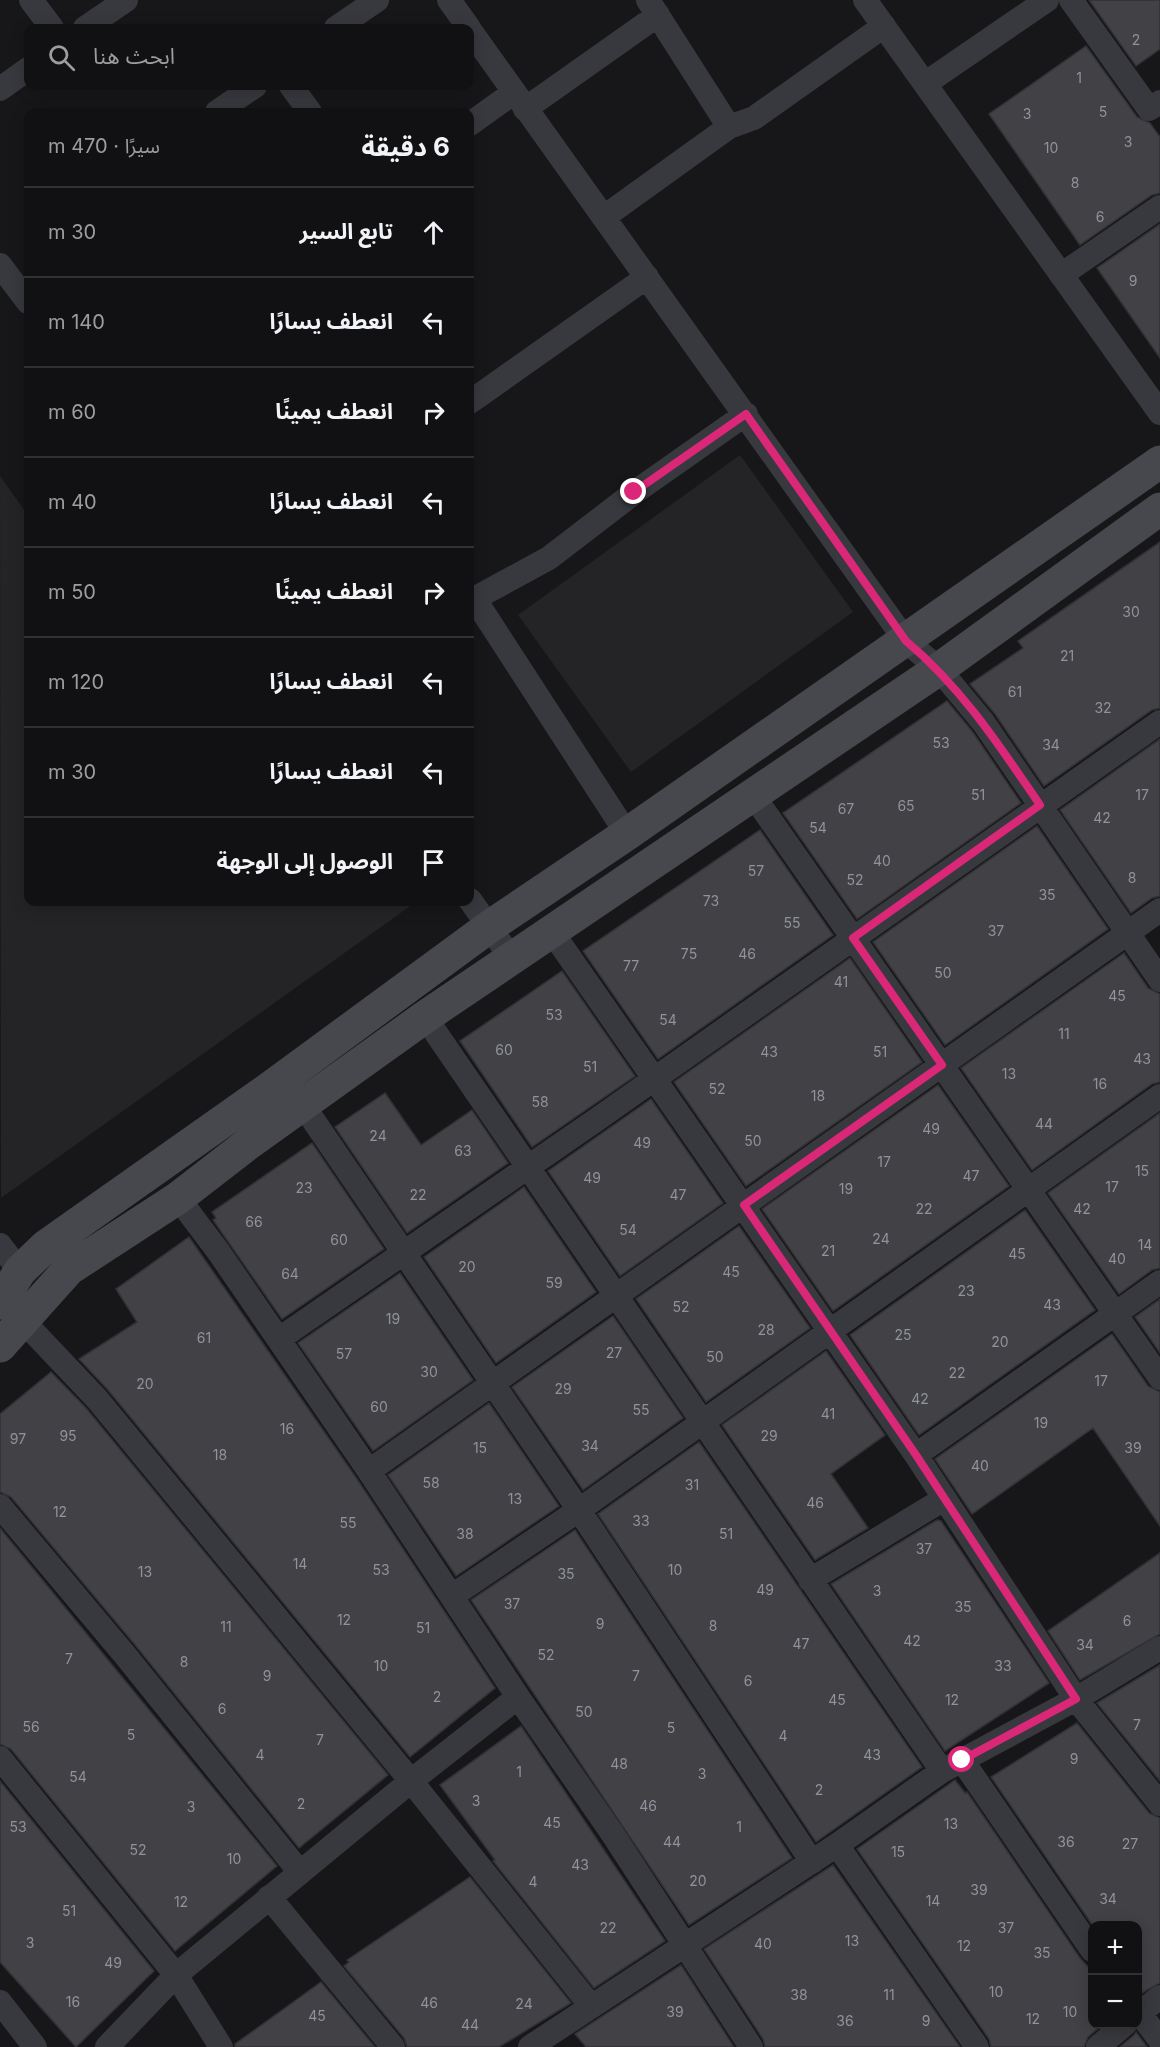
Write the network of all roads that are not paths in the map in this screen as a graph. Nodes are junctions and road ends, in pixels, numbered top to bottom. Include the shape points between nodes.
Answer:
1 (32, 0) edge
2 (126, 0) edge
3 (377, 0) edge
4 (449, 0) edge
5 (865, 0) edge
6 (1047, 0) edge
7 (1071, 0) edge
8 (653, 7) edge
9 (49, 24) edge
10 (91, 24) edge
11 (342, 24) edge
12 (466, 24) edge
13 (884, 26) junction
14 (474, 36) edge
15 (24, 72) edge
16 (926, 83) junction
17 (0, 89) edge
18 (249, 90) edge
19 (294, 90) edge
20 (519, 101) junction
21 (223, 108) edge
22 (307, 108) edge
23 (1156, 112) edge
24 (474, 122) edge
25 (729, 127) junction
26 (1160, 207) edge
27 (604, 217) junction
28 (0, 265) edge
29 (1061, 275) junction
30 (647, 277) junction
31 (24, 297) edge
32 (474, 399) edge
33 (1160, 413) edge
34 (746, 414) junction
35 (1160, 462) edge
36 (1160, 509) edge
37 (474, 599) edge
38 (474, 603) edge
39 (906, 641) junction
40 (939, 669) junction
41 (1160, 722) edge
42 (753, 795) junction
43 (1040, 805) junction
44 (627, 834) junction
45 (474, 906) edge
46 (1160, 910) edge
47 (489, 927) junction
48 (552, 932) junction
49 (1127, 933) junction
50 (853, 938) junction
51 (512, 959) junction
52 (1160, 980) edge
53 (425, 1017) junction
54 (942, 1065) junction
55 (654, 1079) junction
56 (1160, 1096) edge
57 (303, 1105) junction
58 (529, 1167) junction
59 (1029, 1191) junction
60 (178, 1198) junction
61 (744, 1205) junction
62 (0, 1245) edge
63 (403, 1254) junction
64 (1160, 1282) edge
65 (618, 1294) junction
66 (9, 1297) edge
67 (1116, 1314) junction
68 (830, 1331) junction
69 (279, 1339) junction
70 (0, 1346) edge
71 (1160, 1378) edge
72 (493, 1385) junction
73 (704, 1422) junction
74 (916, 1455) junction
75 (369, 1471) junction
76 (944, 1499) junction
77 (0, 1506) edge
78 (579, 1510) junction
79 (810, 1580) junction
80 (452, 1596) junction
81 (1160, 1648) edge
82 (518, 1697) junction
83 (1076, 1699) junction
84 (0, 1758) edge
85 (952, 1766) junction
86 (411, 1781) junction
87 (1160, 1804) edge
88 (837, 1845) junction
89 (812, 1862) junction
90 (299, 1871) junction
91 (269, 1897) junction
92 (1088, 1945) edge
93 (685, 1946) junction
94 (176, 1975) junction
95 (1160, 1997) edge
96 (0, 2002) edge
97 (591, 2006) junction
98 (1142, 2011) edge
99 (1142, 2023) edge
100 (1119, 2029) edge
101 (1160, 2040) edge
102 (35, 2047) edge
103 (107, 2047) edge
104 (221, 2047) edge
105 (393, 2047) edge
106 (530, 2047) edge
107 (751, 2047) edge
108 (977, 2047) edge
109 (1098, 2047) edge

1 - 9 street
2 - 10 street
3 - 11 street
4 - 12 street
5 - 13 street
6 - 16 street
7 - 23 street
8 - 20 street
8 - 25 street
13 - 16 street
13 - 25 street via 754,118
14 - 20 street
15 - 17 street
16 - 29 street
18 - 21 street
19 - 22 street
20 - 24 street
20 - 27 street
25 - 27 street
26 - 29 street
27 - 30 street
28 - 31 street
29 - 33 street
30 - 32 street
30 - 34 street
34 - 37 street via 634,492 549,558
34 - 39 street
35 - 39 street
36 - 40 street
38 - 44 street
39 - 40 street
39 - 44 street
40 - 42 street
40 - 43 street via 983,722
41 - 43 street
42 - 48 street
42 - 50 street
43 - 49 street
43 - 50 street
44 - 47 street
45 - 47 street
46 - 49 street
47 - 51 street
47 - 66 street via 46,1246
48 - 51 street
48 - 55 street
49 - 52 street
49 - 54 street
50 - 54 street
50 - 55 street
51 - 53 street
53 - 57 street
53 - 58 street
54 - 59 street
54 - 61 street
55 - 58 street
55 - 61 street
56 - 59 street
57 - 60 street
57 - 63 street
58 - 63 street
58 - 65 street
59 - 67 street
59 - 68 street
60 - 66 street via 69,1269
60 - 69 street
61 - 65 street
61 - 68 street
62 - 66 street
63 - 69 street
63 - 72 street
64 - 67 street
65 - 72 street
65 - 73 street
66 - 70 street
66 - 86 street
67 - 71 street
67 - 74 street
68 - 73 street
68 - 74 street
69 - 75 street
72 - 75 street
72 - 78 street
73 - 78 street
73 - 79 street
74 - 76 street
75 - 80 street
76 - 79 street
76 - 83 street
77 - 90 street
78 - 80 street
78 - 89 street
79 - 85 street
80 - 82 street
81 - 83 street
82 - 86 street
82 - 93 street
83 - 85 street
83 - 87 street
84 - 94 street
85 - 88 street
85 - 92 street
86 - 90 street
86 - 97 street
88 - 89 street
88 - 108 street
89 - 93 street
90 - 91 street
91 - 94 street
91 - 105 street
93 - 97 street
93 - 107 street
94 - 103 street
94 - 104 street
95 - 98 street
96 - 102 street
97 - 106 street
99 - 101 street
100 - 109 street

